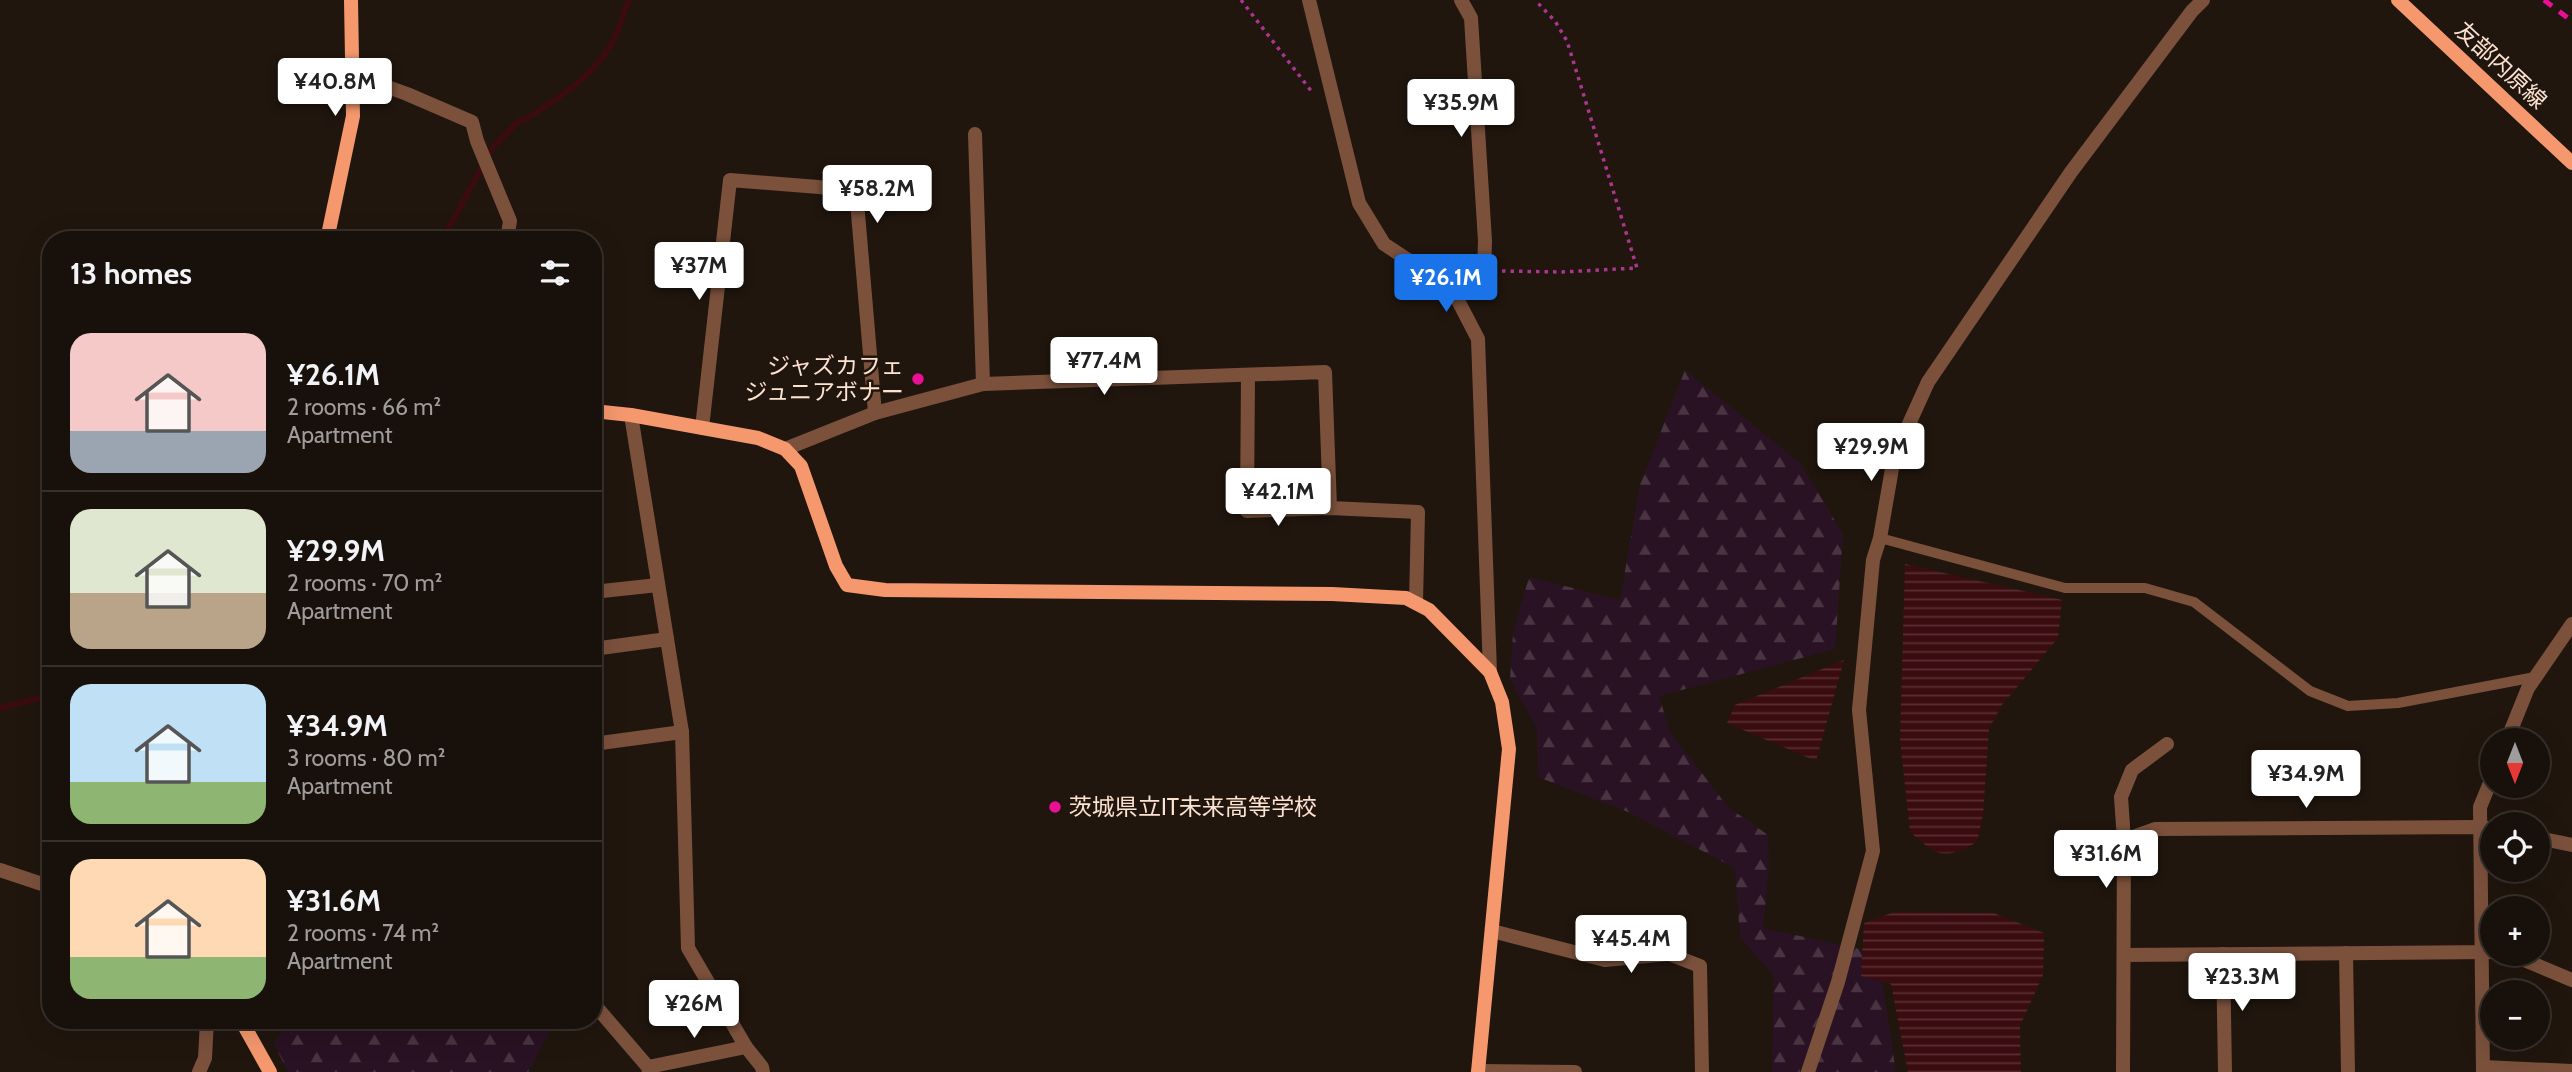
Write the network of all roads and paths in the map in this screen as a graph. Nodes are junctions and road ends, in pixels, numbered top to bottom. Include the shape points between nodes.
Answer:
1 (351, 0) edge
2 (1241, 0) edge
3 (1309, 0) edge
4 (1461, 0) edge
5 (1535, 0) edge
6 (2203, 0) edge
7 (2398, 0) edge
8 (352, 74) junction
9 (1319, 100) dead end
10 (975, 134) dead end
11 (2572, 163) edge
12 (329, 231) edge
13 (508, 231) edge
14 (1484, 271) joint
15 (1248, 375) junction
16 (983, 384) junction
17 (602, 412) edge
18 (875, 413) junction
19 (631, 415) junction
20 (702, 428) junction
21 (785, 449) junction
22 (1331, 509) junction
23 (1880, 538) junction
24 (658, 586) junction
25 (602, 591) edge
26 (1416, 603) junction
27 (2572, 624) edge
28 (667, 639) junction
29 (602, 648) edge
30 (1490, 672) junction
31 (2535, 677) junction
32 (2512, 728) edge
33 (682, 732) junction
34 (602, 743) edge
35 (2167, 744) dead end
36 (2480, 828) edge
37 (2124, 840) junction
38 (2550, 840) edge
39 (2572, 845) edge
40 (0, 870) edge
41 (42, 884) edge
42 (1492, 931) junction
43 (2480, 952) edge
44 (2346, 953) junction
45 (2223, 954) junction
46 (2124, 956) junction
47 (2487, 966) edge
48 (2539, 966) edge
49 (2572, 980) edge
50 (602, 1014) edge
51 (207, 1029) edge
52 (246, 1029) edge
53 (746, 1047) junction
54 (649, 1070) edge
55 (2483, 1070) edge
56 (1478, 1071) edge
57 (2572, 1071) edge
58 (199, 1072) edge
59 (270, 1072) edge
60 (763, 1072) edge
61 (1575, 1072) edge
62 (1702, 1072) edge
63 (1808, 1072) edge
64 (2123, 1072) edge
65 (2225, 1072) edge
66 (2348, 1072) edge

1 - 8 street
2 - 9 path
3 - 30 street via 1359,203 1384,244 1452,289 1478,339
4 - 14 street via 1471,18
5 - 14 path via 1567,41 1637,268
6 - 23 street via 2071,172 1928,382 1894,457
7 - 11 street, 友部内原線
8 - 12 street via 353,116
8 - 13 street via 472,122 510,221
10 - 16 street
15 - 16 street
15 - 22 street via 1325,372
15 - 22 street via 1247,511
16 - 18 street
17 - 19 street
18 - 20 street via 856,190 730,180
18 - 21 street
19 - 20 street
19 - 24 street
20 - 21 street via 758,438
21 - 26 street via 801,466 847,585 885,590 1332,594 1406,598
22 - 26 street via 1418,512
23 - 31 lane via 2066,588 2145,588 2194,602 2310,691 2348,706 2398,703
23 - 63 street via 1873,560 1859,710 1873,851
24 - 25 street
24 - 28 street
26 - 30 street via 1429,610
27 - 31 street
28 - 29 street
28 - 33 street
30 - 42 street via 1502,702 1509,749
31 - 32 street
33 - 34 street
33 - 53 street via 688,948
35 - 37 street via 2132,770 2121,797
36 - 37 street via 2155,829
37 - 46 street
38 - 39 street
40 - 41 street
42 - 56 street
42 - 62 street via 1605,960 1669,954 1700,966
43 - 44 street
44 - 45 street
44 - 66 street
45 - 46 street
45 - 65 street
46 - 64 street
47 - 55 street
48 - 49 street
50 - 54 street
51 - 58 street
52 - 59 street
53 - 54 street
53 - 60 street
55 - 57 street
56 - 61 street

